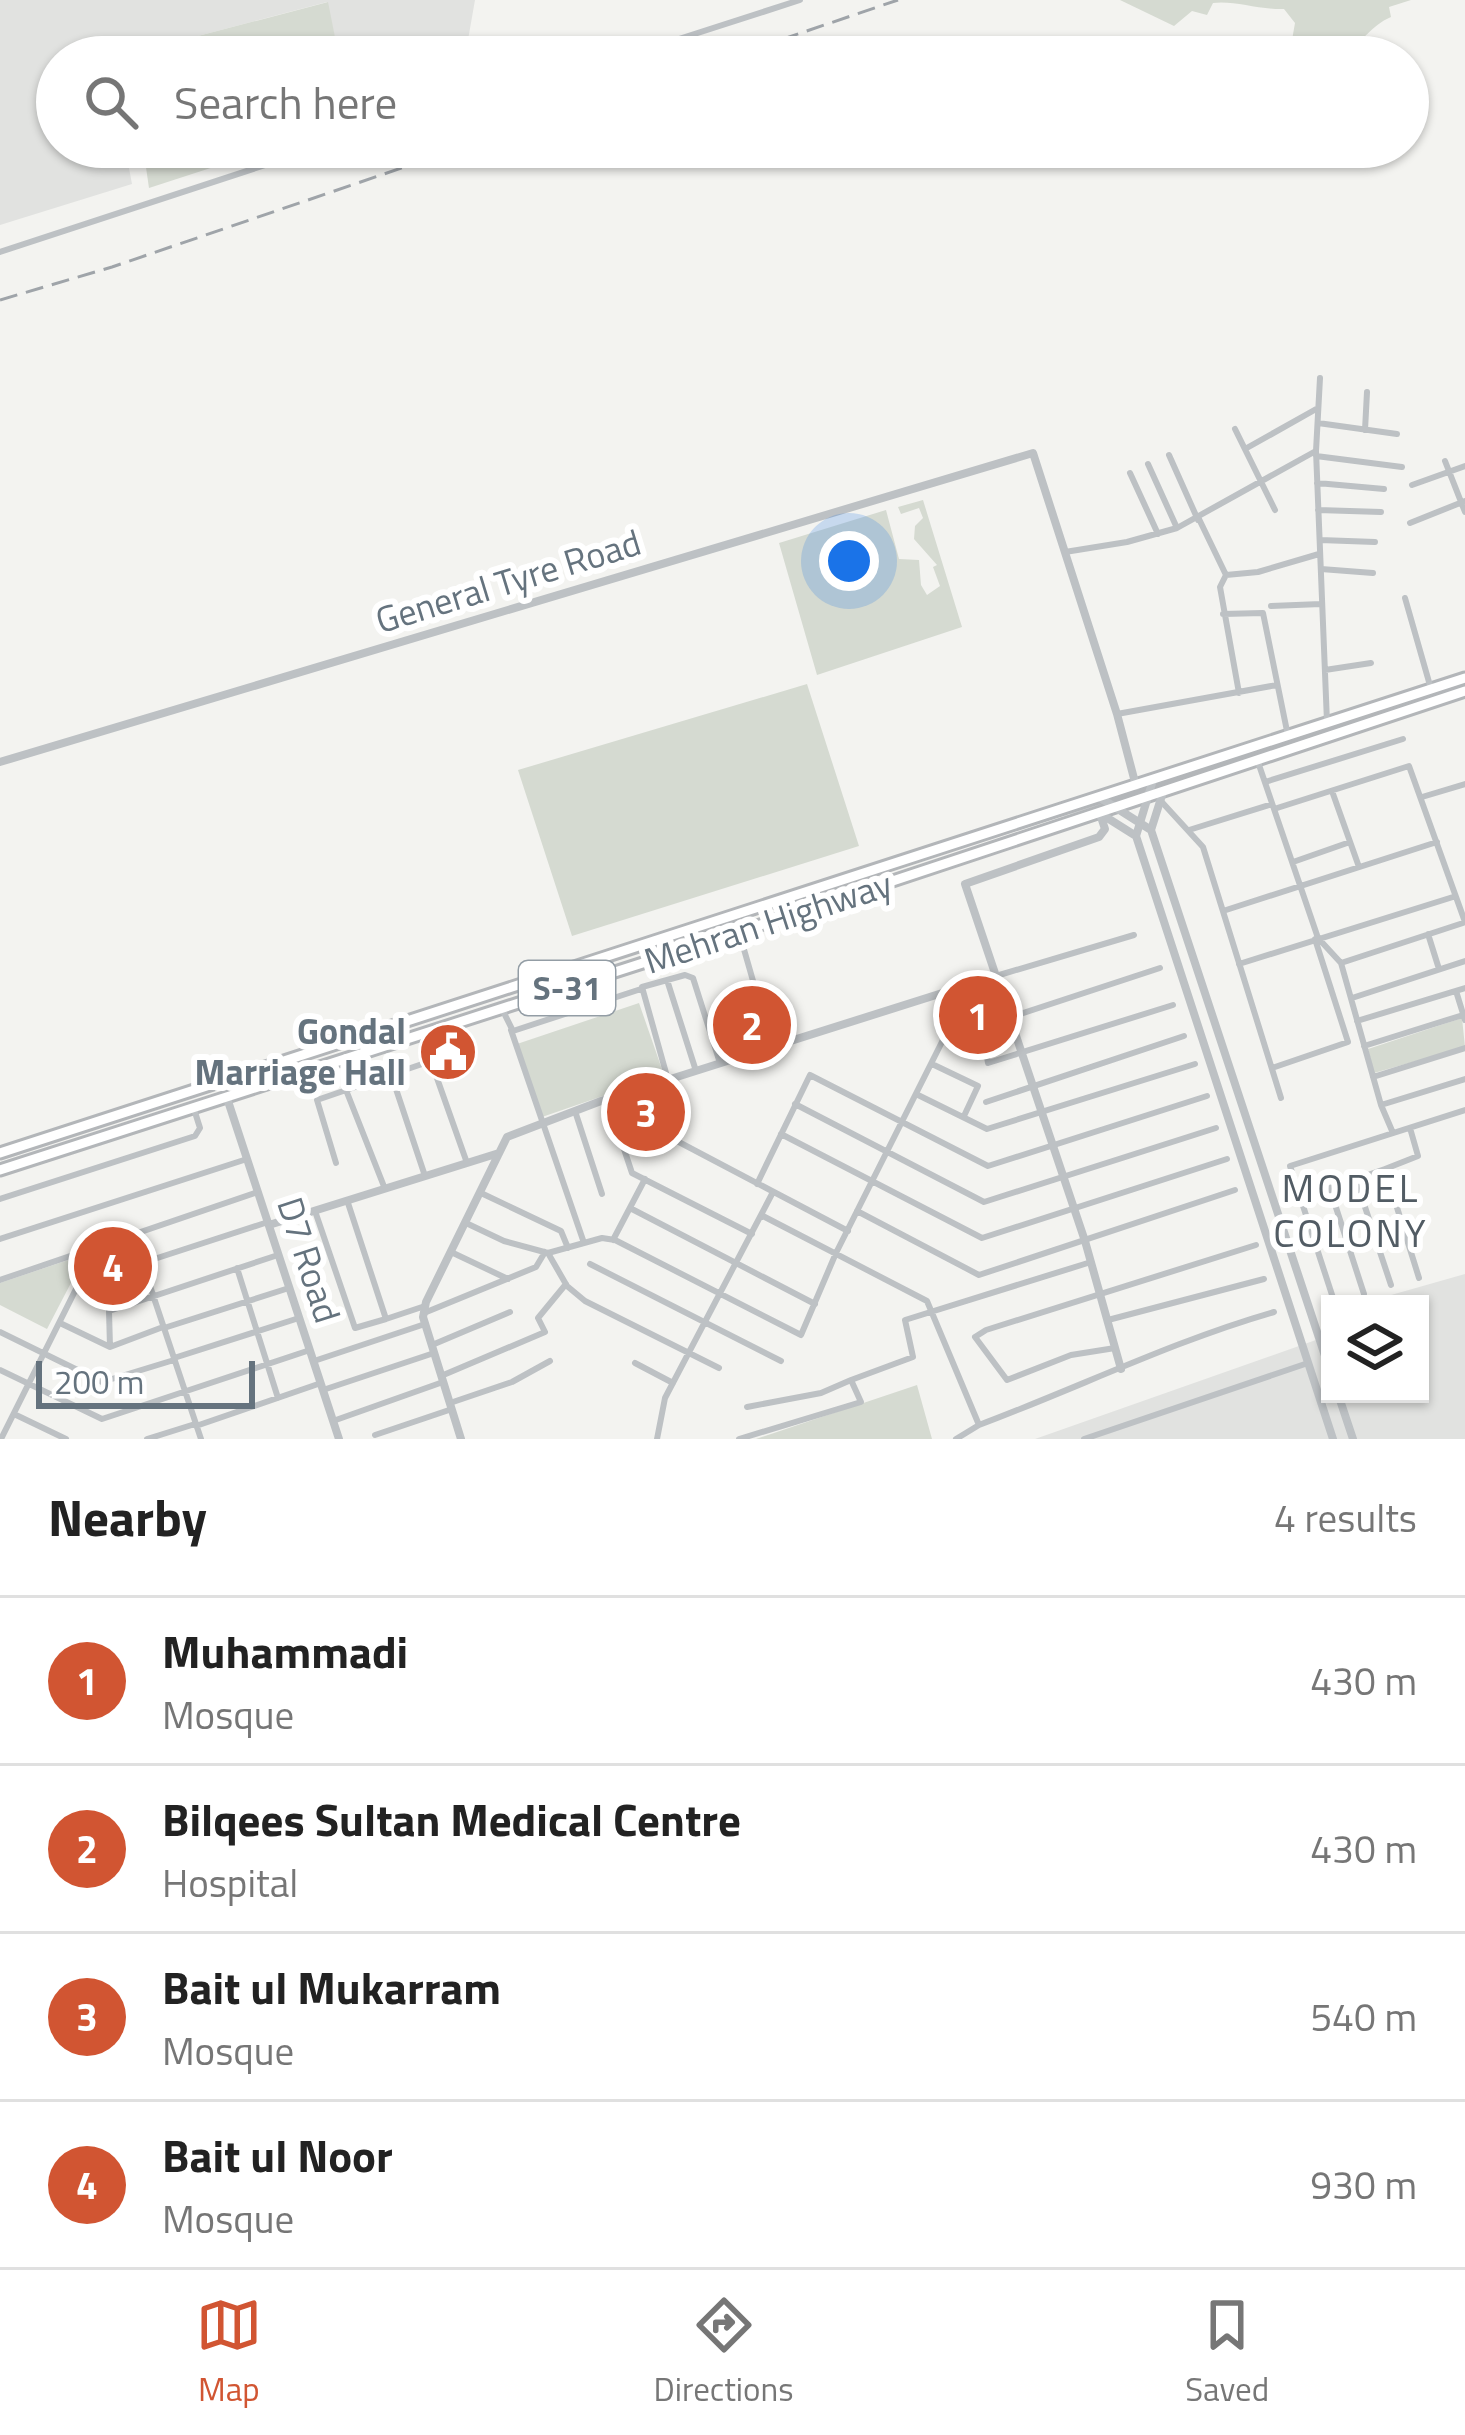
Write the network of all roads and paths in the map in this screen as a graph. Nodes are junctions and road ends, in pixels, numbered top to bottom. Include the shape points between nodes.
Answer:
1 (800, 0) edge
2 (688, 36) edge
3 (256, 168) edge
4 (0, 252) edge
5 (1320, 378) dead end
6 (1367, 392) dead end
7 (1318, 409) junction
8 (1318, 423) junction
9 (1235, 429) dead end
10 (1365, 430) junction
11 (1397, 434) dead end
12 (1245, 449) junction
13 (1316, 454) junction
14 (1168, 455) dead end
15 (1445, 461) dead end
16 (1148, 464) dead end
17 (1402, 466) dead end
18 (1465, 466) edge
19 (1449, 472) junction
20 (1130, 473) dead end
21 (1259, 480) junction
22 (1317, 483) junction
23 (1412, 485) dead end
24 (1384, 489) dead end
25 (1463, 502) edge
26 (1275, 510) dead end
27 (1318, 510) junction
28 (1381, 512) dead end
29 (1465, 512) edge
30 (1198, 520) junction
31 (1410, 523) dead end
32 (1177, 528) junction
33 (1158, 534) junction
34 (1320, 540) junction
35 (1375, 542) dead end
36 (1065, 552) junction
37 (1320, 554) junction
38 (1321, 569) junction
39 (1373, 574) dead end
40 (1226, 575) junction
41 (1405, 598) dead end
42 (1322, 604) junction
43 (1271, 606) dead end
44 (1223, 614) junction
45 (1370, 663) dead end
46 (1325, 670) junction
47 (1465, 678) edge
48 (1277, 685) junction
49 (1430, 689) junction
50 (1465, 691) edge
51 (1238, 693) junction
52 (1117, 713) junction
53 (1327, 723) junction
54 (1288, 736) junction
55 (1403, 739) dead end
56 (1258, 760) junction
57 (0, 762) edge
58 (1153, 780) junction
59 (1265, 782) junction
60 (1465, 784) edge
61 (1136, 786) junction
62 (1331, 790) junction
63 (1100, 796) junction
64 (1161, 796) junction
65 (1148, 797) junction
66 (1422, 797) junction
67 (1273, 806) junction
68 (1117, 808) junction
69 (1100, 814) junction
70 (1139, 823) junction
71 (1150, 830) junction
72 (1189, 830) junction
73 (1136, 836) junction
74 (1350, 842) junction
75 (1437, 842) junction
76 (1293, 862) junction
77 (1359, 867) junction
78 (1300, 886) junction
79 (1454, 896) junction
80 (1223, 911) junction
81 (1465, 922) edge
82 (739, 932) junction
83 (1428, 934) junction
84 (1134, 935) dead end
85 (1316, 938) junction
86 (1465, 961) edge
87 (1341, 963) junction
88 (1239, 964) junction
89 (1160, 968) dead end
90 (1439, 969) junction
91 (996, 976) junction
92 (667, 980) junction
93 (971, 984) junction
94 (641, 988) junction
95 (1460, 990) edge
96 (1352, 998) junction
97 (1173, 1004) dead end
98 (502, 1009) junction
99 (1010, 1017) junction
100 (1464, 1018) edge
101 (1357, 1021) junction
102 (398, 1022) junction
103 (511, 1030) junction
104 (945, 1036) junction
105 (1184, 1036) dead end
106 (404, 1041) junction
107 (1364, 1046) junction
108 (772, 1047) junction
109 (1465, 1049) edge
110 (1022, 1051) junction
111 (720, 1064) junction
112 (932, 1064) junction
113 (1196, 1064) dead end
114 (1272, 1068) junction
115 (696, 1071) junction
116 (391, 1074) junction
117 (1373, 1077) junction
118 (1465, 1078) edge
119 (668, 1080) junction
120 (1033, 1085) junction
121 (346, 1090) junction
122 (916, 1094) junction
123 (1207, 1096) dead end
124 (227, 1098) junction
125 (1281, 1098) dead end
126 (601, 1101) junction
127 (986, 1102) dead end
128 (795, 1104) junction
129 (1381, 1105) junction
130 (194, 1108) junction
131 (1465, 1110) edge
132 (575, 1111) junction
133 (1043, 1114) junction
134 (964, 1116) junction
135 (634, 1119) junction
136 (902, 1121) junction
137 (543, 1124) junction
138 (1216, 1128) dead end
139 (1410, 1128) junction
140 (1393, 1133) junction
141 (781, 1134) junction
142 (1053, 1144) junction
143 (887, 1152) junction
144 (0, 1153) edge
145 (500, 1153) junction
146 (247, 1159) junction
147 (1226, 1159) dead end
148 (336, 1163) dead end
149 (467, 1163) junction
150 (1385, 1169) junction
151 (0, 1170) edge
152 (424, 1176) junction
153 (1063, 1177) junction
154 (645, 1179) junction
155 (1356, 1180) junction
156 (872, 1182) junction
157 (757, 1184) junction
158 (1329, 1188) junction
159 (385, 1189) junction
160 (1235, 1190) dead end
161 (258, 1192) junction
162 (773, 1192) junction
163 (481, 1193) junction
164 (602, 1194) dead end
165 (1301, 1198) junction
166 (0, 1199) edge
167 (347, 1201) junction
168 (630, 1208) junction
169 (1074, 1208) junction
170 (315, 1210) junction
171 (857, 1211) junction
172 (761, 1216) junction
173 (466, 1223) junction
174 (268, 1224) junction
175 (848, 1231) junction
176 (752, 1234) junction
177 (133, 1235) junction
178 (0, 1239) edge
179 (613, 1240) junction
180 (1085, 1241) junction
181 (584, 1243) junction
182 (1256, 1245) dead end
183 (96, 1248) junction
184 (568, 1248) junction
185 (451, 1252) junction
186 (546, 1253) junction
187 (836, 1253) junction
188 (278, 1255) junction
189 (1091, 1262) junction
190 (142, 1263) junction
191 (590, 1264) dead end
192 (736, 1264) junction
193 (236, 1268) junction
194 (1419, 1278) dead end
195 (1264, 1279) dead end
196 (0, 1280) edge
197 (510, 1280) junction
198 (566, 1284) junction
199 (1391, 1285) dead end
200 (289, 1288) junction
201 (721, 1293) junction
202 (1100, 1294) junction
203 (1364, 1294) dead end
204 (1332, 1295) edge
205 (154, 1298) junction
206 (248, 1301) junction
207 (815, 1304) junction
208 (930, 1310) junction
209 (510, 1312) dead end
210 (1274, 1312) dead end
211 (425, 1314) junction
212 (299, 1318) junction
213 (386, 1319) junction
214 (1108, 1320) junction
215 (705, 1322) junction
216 (60, 1323) junction
217 (163, 1328) junction
218 (257, 1331) junction
219 (0, 1332) edge
220 (1321, 1344) edge
221 (110, 1347) junction
222 (1115, 1348) junction
223 (433, 1349) junction
224 (310, 1350) junction
225 (690, 1351) junction
226 (45, 1354) junction
227 (174, 1359) junction
228 (314, 1361) junction
229 (550, 1361) dead end
230 (781, 1361) dead end
231 (635, 1363) dead end
232 (1309, 1363) junction
233 (267, 1364) junction
234 (719, 1368) dead end
235 (1121, 1369) junction
236 (0, 1370) edge
237 (442, 1378) junction
238 (851, 1380) junction
239 (673, 1383) junction
240 (29, 1384) junction
241 (322, 1386) junction
242 (184, 1391) junction
243 (278, 1398) junction
244 (1341, 1403) edge
245 (451, 1406) junction
246 (747, 1406) dead end
247 (14, 1414) junction
248 (333, 1421) junction
249 (196, 1425) junction
250 (979, 1425) junction
251 (375, 1435) dead end
252 (1, 1439) edge
253 (66, 1439) edge
254 (147, 1439) edge
255 (201, 1439) edge
256 (339, 1439) edge
257 (461, 1439) edge
258 (657, 1439) edge
259 (740, 1439) edge
260 (956, 1439) edge
261 (1085, 1439) edge
262 (1333, 1439) edge
263 (1352, 1439) edge

1 - 2 street
3 - 4 street
5 - 7 street
6 - 10 street
7 - 8 street
7 - 12 street
8 - 10 street
8 - 13 street
9 - 12 street
10 - 11 street
12 - 21 street
13 - 17 street
13 - 21 street
13 - 22 street
14 - 30 street
15 - 19 street
16 - 32 street
18 - 19 street
19 - 23 street
19 - 25 street
20 - 33 street
21 - 26 street
21 - 30 street
22 - 24 street
22 - 27 street
25 - 29 street
25 - 31 street
27 - 28 street
27 - 34 street
30 - 32 street
30 - 40 street
32 - 33 street
33 - 36 street
34 - 35 street
34 - 37 street
36 - 52 street
36 - 57 street, General Tyre Road via 1033,453
37 - 38 street
37 - 40 street
38 - 39 street
38 - 42 street
40 - 44 street
41 - 49 street
42 - 43 street
42 - 46 street
44 - 48 street via 1263,613
44 - 51 street
45 - 46 street
46 - 53 street
47 - 49 main road, Mehran Highway / S-31
48 - 51 street
48 - 54 street
49 - 53 main road, Mehran Highway / S-31
50 - 56 main road, Mehran Highway / S-31
51 - 52 street
52 - 61 street
53 - 54 main road, Mehran Highway / S-31
54 - 58 main road, Mehran Highway / S-31
55 - 59 street
56 - 59 street
56 - 64 main road, Mehran Highway / S-31
58 - 61 main road, Mehran Highway / S-31
58 - 65 street
59 - 67 street
60 - 66 street
61 - 63 main road, Mehran Highway / S-31
62 - 66 street via 1409,766
62 - 67 street
62 - 74 street
63 - 68 street
63 - 102 main road, Mehran Highway / S-31
64 - 65 main road, Mehran Highway / S-31
64 - 71 street
64 - 72 street
65 - 68 main road, Mehran Highway / S-31
65 - 70 street
66 - 75 street
67 - 72 street
67 - 76 street
68 - 69 main road, Mehran Highway / S-31
68 - 70 street
69 - 73 street
69 - 82 main road, Mehran Highway / S-31
69 - 91 street via 1099,837 965,884
70 - 71 street
70 - 73 street
71 - 220 street
72 - 80 street via 1203,847
73 - 232 street
74 - 76 street
74 - 77 street
75 - 77 street
75 - 79 street
76 - 78 street
77 - 78 street
78 - 80 street
78 - 85 street
79 - 81 street
79 - 85 street
80 - 88 street
81 - 83 street
82 - 98 main road, Mehran Highway / S-31
82 - 108 street
83 - 87 street
83 - 90 street
84 - 91 street
85 - 87 street
85 - 88 street
85 - 114 street via 1348,1042
86 - 90 street
87 - 96 street
88 - 114 street
89 - 99 street
90 - 96 street
91 - 93 street
91 - 99 street
92 - 94 street
92 - 111 street via 693,977
92 - 115 street
93 - 104 street
93 - 108 street
94 - 103 street
94 - 119 street
95 - 100 street
95 - 101 street
96 - 101 street
97 - 110 street
98 - 103 street
98 - 106 main road, Mehran Highway / S-31
99 - 110 street
100 - 107 street
101 - 107 street
102 - 106 main road
102 - 144 main road, Mehran Highway / S-31
103 - 137 street
104 - 110 street via 988,1063
104 - 112 street
105 - 120 street
106 - 124 main road, Mehran Highway / S-31
107 - 117 street
108 - 111 street
109 - 117 street
110 - 120 street
111 - 115 street
112 - 122 street
112 - 134 street via 978,1086
113 - 133 street
114 - 125 street
115 - 119 street
116 - 121 street
116 - 149 street via 432,1064
116 - 152 street
117 - 129 street
118 - 129 street
119 - 126 street
120 - 127 street
120 - 133 street
121 - 148 street via 316,1102
121 - 159 street
122 - 134 street
122 - 136 street
123 - 142 street
124 - 130 main road, Mehran Highway / S-31
124 - 146 street, D7 Road
126 - 132 street
126 - 135 street
128 - 136 street via 810,1075
128 - 141 street
128 - 143 street
129 - 140 street
130 - 151 main road, Mehran Highway / S-31
130 - 166 street via 195,1136
131 - 139 street
132 - 137 street
132 - 164 street
133 - 134 street via 987,1129
133 - 142 street
135 - 154 street via 624,1149 632,1173
135 - 157 street
136 - 142 street via 988,1166
136 - 143 street
137 - 145 street via 508,1137
137 - 181 street
138 - 153 street
139 - 140 street
139 - 150 street via 1418,1156
140 - 165 street via 1290,1166
141 - 156 street
141 - 157 street
142 - 153 street
143 - 153 street via 984,1202
143 - 156 street
145 - 149 street
145 - 163 street
146 - 161 street, D7 Road
146 - 178 street
147 - 169 street
149 - 152 street
150 - 155 street
150 - 194 street
152 - 159 street
153 - 169 street
154 - 168 street
154 - 176 street
155 - 158 street
155 - 199 street
156 - 169 street via 982,1238
156 - 171 street
157 - 162 street
158 - 165 street
158 - 203 street
159 - 167 street
160 - 180 street
161 - 174 street, D7 Road
161 - 177 street
162 - 172 street
162 - 175 street
163 - 173 street
163 - 184 street via 561,1232
165 - 204 street
167 - 170 street
167 - 213 street
168 - 179 street
168 - 192 street
169 - 180 street
170 - 174 street
170 - 213 street via 355,1328
171 - 175 street
171 - 180 street via 979,1275
172 - 176 street
172 - 187 street
173 - 185 street
173 - 186 street
174 - 188 street, D7 Road
174 - 190 street
175 - 187 street
176 - 192 street
177 - 183 street
177 - 190 street
179 - 181 street
179 - 201 street
180 - 189 street
181 - 184 street
182 - 202 street
183 - 196 street
183 - 216 street
184 - 186 street
185 - 197 street
185 - 211 street
186 - 197 street
186 - 198 street
187 - 207 street
187 - 208 street via 920,1296
188 - 193 street
188 - 200 street, D7 Road
189 - 202 street
189 - 208 street
190 - 205 street
191 - 215 street
192 - 201 street
192 - 207 street
193 - 205 street
193 - 206 street
195 - 214 street
197 - 211 street
198 - 225 street
198 - 237 street via 538,1318 545,1332
200 - 206 street
200 - 212 street, D7 Road
201 - 207 street via 801,1335
201 - 215 street
202 - 214 street
202 - 222 street via 975,1337 1006,1380
205 - 217 street
205 - 221 street via 107,1312
206 - 217 street
206 - 218 street
208 - 238 street via 905,1320 913,1357
208 - 250 street
209 - 223 street
210 - 235 street
211 - 213 street
211 - 223 street
211 - 228 street
212 - 218 street
212 - 224 street, D7 Road
214 - 222 street
215 - 225 street
215 - 230 street
216 - 221 street
216 - 226 street
217 - 221 street
217 - 227 street
218 - 227 street
218 - 233 street
219 - 226 street
222 - 235 street
223 - 237 street
223 - 241 street
224 - 228 street, D7 Road
224 - 233 street
225 - 234 street
225 - 239 street
226 - 227 street via 102,1382
226 - 240 street
227 - 242 street
228 - 241 street, D7 Road
229 - 245 street
231 - 239 street
232 - 261 street
232 - 262 street
233 - 242 street
233 - 243 street
235 - 250 street
236 - 240 street
237 - 245 street
237 - 248 street
238 - 246 street
238 - 259 street via 861,1402
239 - 258 street
240 - 242 street via 102,1418
240 - 247 street
241 - 243 street
241 - 248 street, D7 Road
242 - 249 street
243 - 249 street
244 - 263 street
245 - 251 street
245 - 257 street
247 - 252 street
247 - 253 street
248 - 256 street, D7 Road
249 - 254 street
249 - 255 street
250 - 260 street

